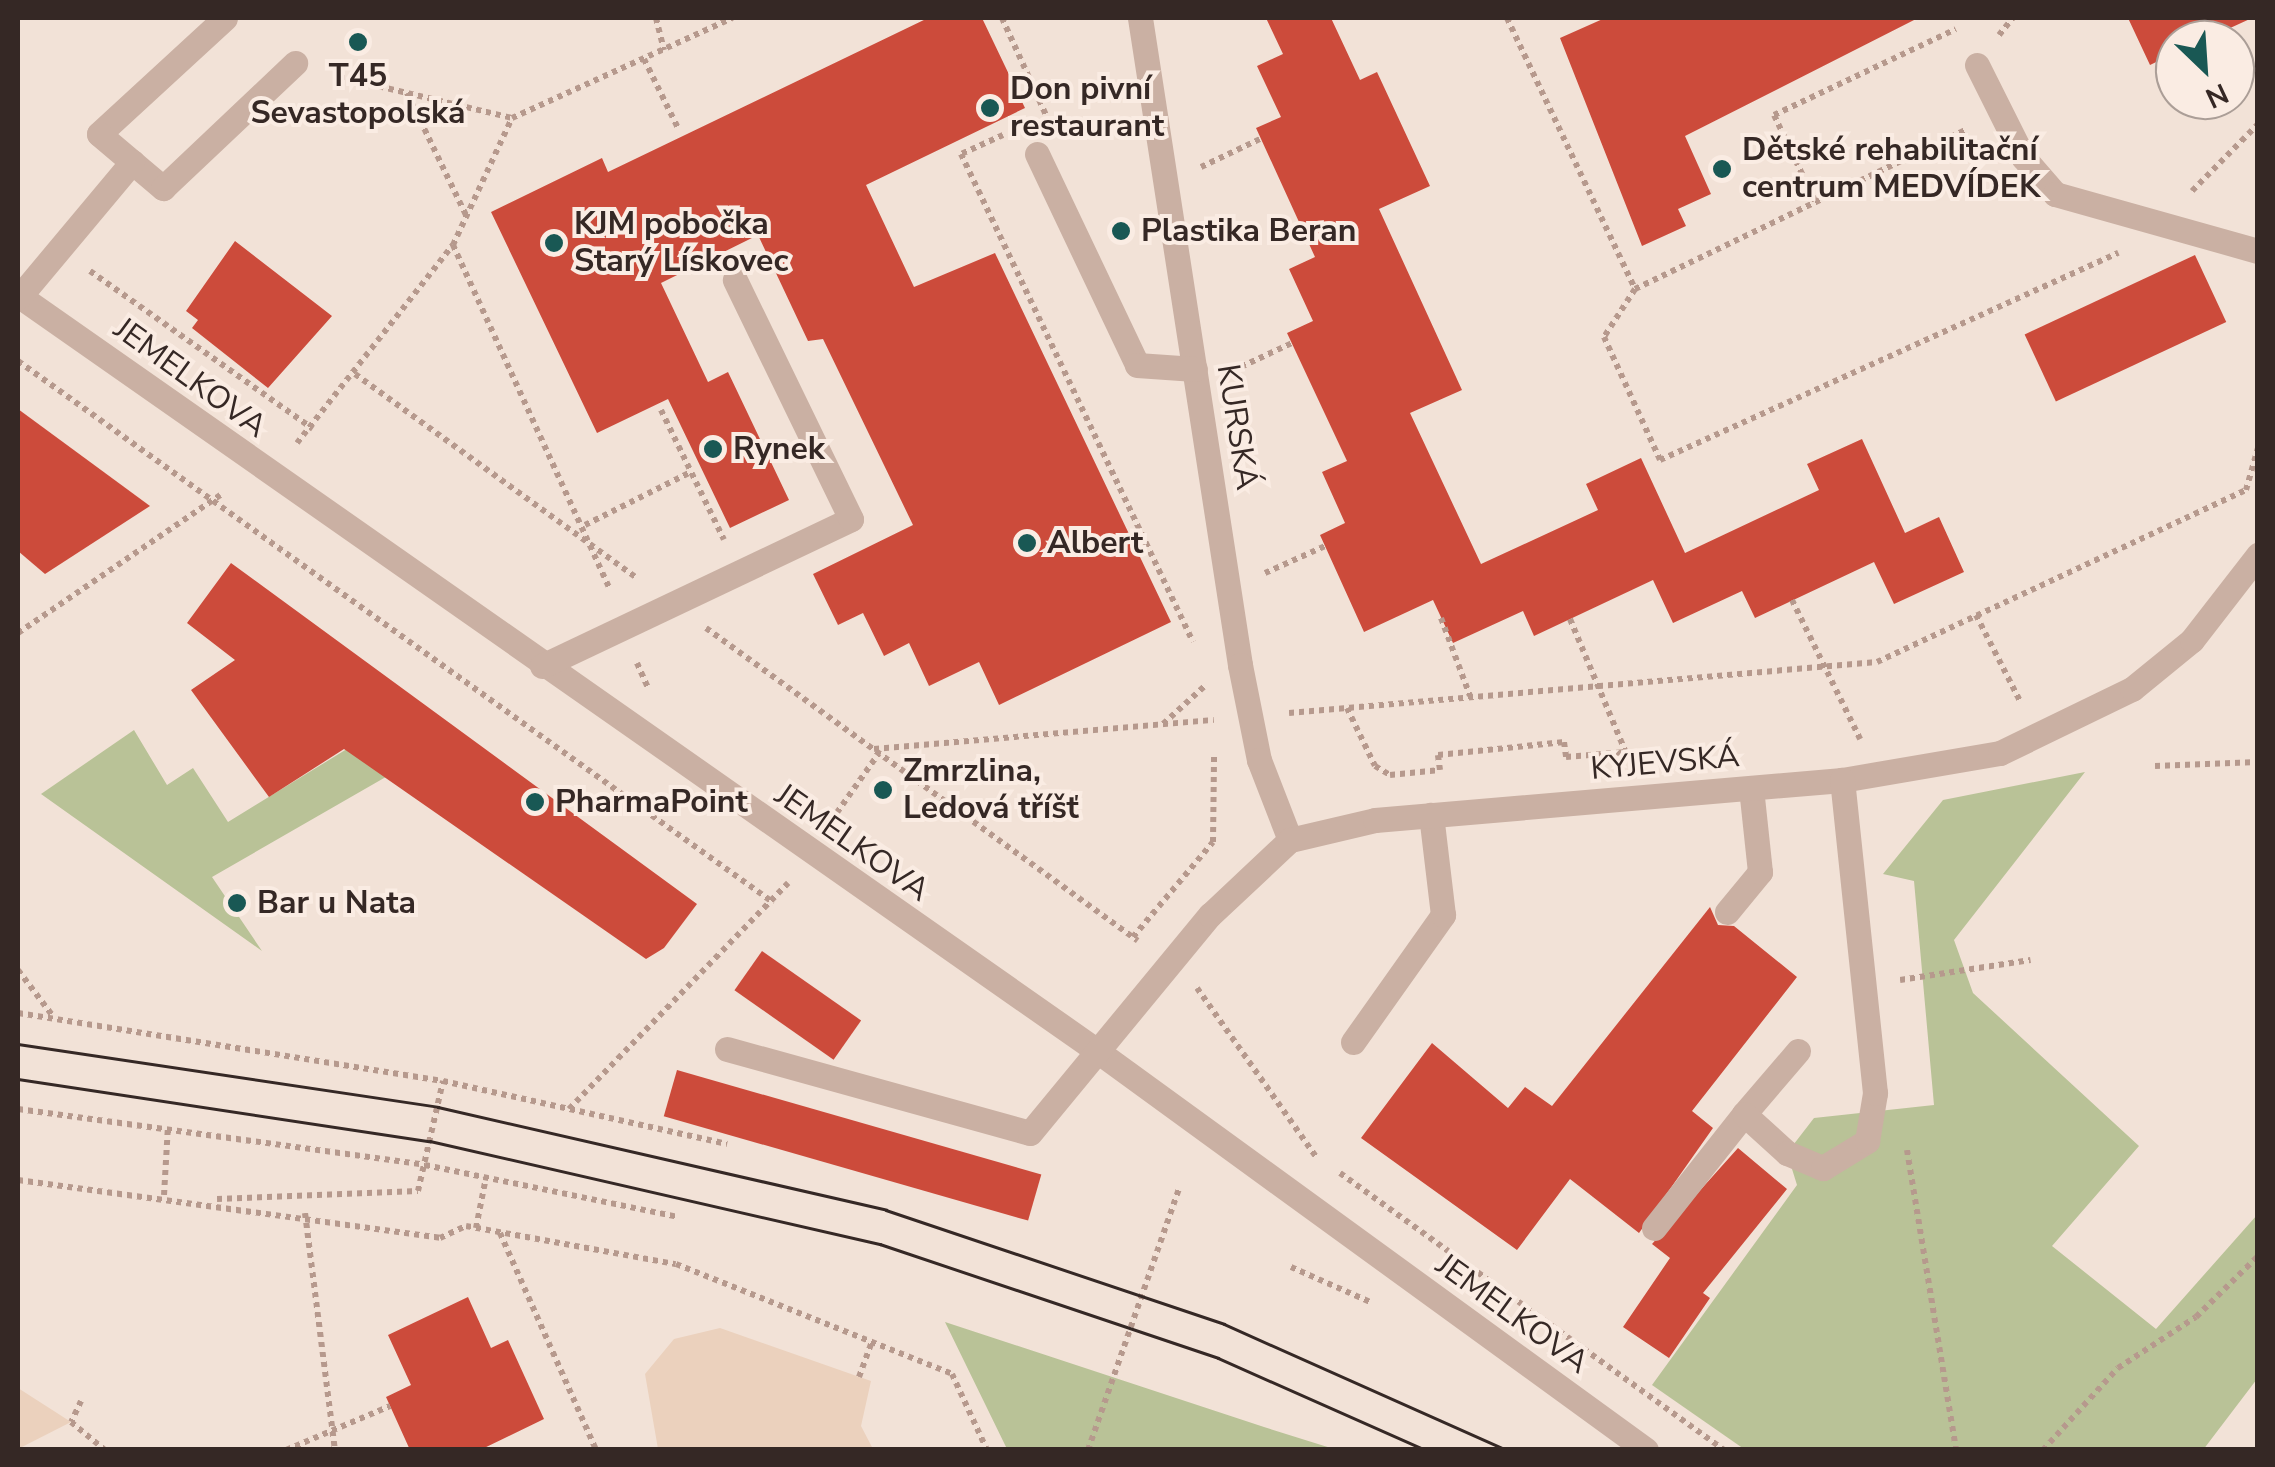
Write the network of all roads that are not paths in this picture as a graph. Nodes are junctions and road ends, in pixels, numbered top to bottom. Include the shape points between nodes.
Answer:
1 (225, 18) edge
2 (1140, 18) edge
3 (295, 63) dead end
4 (1976, 65) dead end
5 (1038, 154) dead end
6 (132, 162) junction
7 (2258, 252) edge
8 (735, 280) dead end
9 (18, 296) edge
10 (1195, 369) junction
11 (2258, 554) edge
12 (542, 666) junction
13 (1842, 780) junction
14 (1751, 788) junction
15 (1430, 815) junction
16 (1290, 840) junction
17 (1727, 912) dead end
18 (1353, 1042) dead end
19 (727, 1049) dead end
20 (1798, 1051) dead end
21 (1100, 1053) junction
22 (1744, 1114) junction
23 (1654, 1228) dead end
24 (1646, 1450) edge

1 - 6 street via 99,134
2 - 10 street, KURSKÁ
3 - 6 street via 163,188
4 - 7 street via 2000,114 2056,194
5 - 10 street via 1137,365
6 - 9 street
8 - 12 street via 851,519
9 - 12 street, JEMELKOVA
10 - 16 street, KURSKÁ via 1250,716
11 - 13 street, KYJEVSKÁ via 2192,640 2132,690 2040,739
12 - 21 street, JEMELKOVA
13 - 14 street, KYJEVSKÁ
13 - 22 street via 1875,1093 1867,1141 1823,1168 1787,1153
14 - 15 street, KYJEVSKÁ
14 - 17 street via 1760,872
15 - 16 street, KYJEVSKÁ
15 - 18 street via 1444,916
16 - 21 street, KYJEVSKÁ via 1244,876
19 - 21 street, KYJEVSKÁ via 1030,1134 1051,1096
20 - 22 street
21 - 24 street, JEMELKOVA
22 - 23 street

